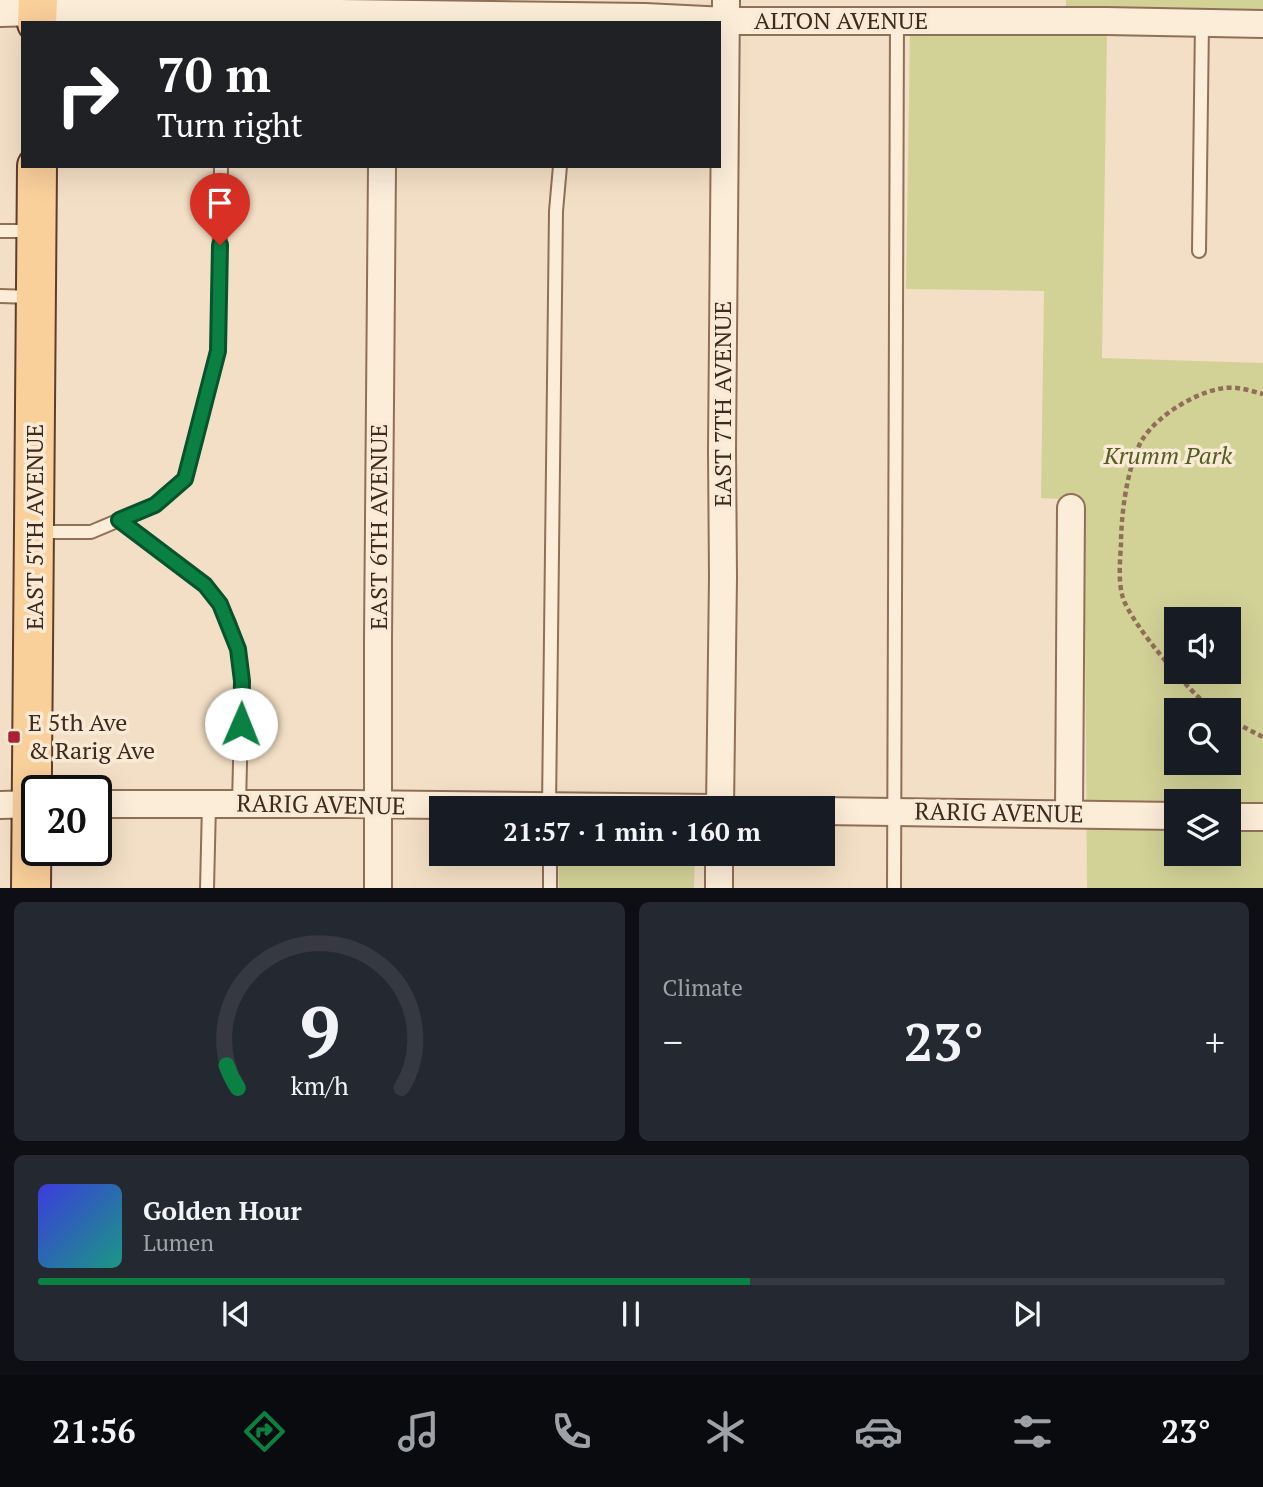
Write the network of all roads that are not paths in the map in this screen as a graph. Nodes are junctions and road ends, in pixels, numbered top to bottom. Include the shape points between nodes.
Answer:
1 (111, 5) edge
2 (562, 8) edge
3 (726, 11) edge
4 (38, 12) edge
5 (220, 12) edge
6 (384, 12) edge
7 (0, 13) edge
8 (643, 20) edge
9 (897, 21) junction
10 (1202, 23) junction
11 (1263, 24) edge
12 (36, 168) edge
13 (221, 168) edge
14 (382, 168) edge
15 (560, 168) edge
16 (18, 231) edge
17 (1199, 251) dead end
18 (18, 296) edge
19 (1071, 509) dead end
20 (119, 520) junction
21 (34, 533) junction
22 (24, 775) edge
23 (550, 796) edge
24 (720, 796) edge
25 (112, 804) edge
26 (209, 804) junction
27 (239, 804) junction
28 (377, 806) junction
29 (429, 807) edge
30 (835, 811) edge
31 (895, 812) junction
32 (1069, 814) junction
33 (1164, 816) edge
34 (1241, 817) edge
35 (1263, 817) edge
36 (29, 866) edge
37 (550, 866) edge
38 (719, 866) edge
39 (31, 888) edge
40 (207, 888) edge
41 (378, 888) edge
42 (550, 888) edge
43 (719, 888) edge
44 (894, 888) edge

1 - 4 street, ALTON AVENUE
1 - 5 street, ALTON AVENUE
2 - 6 street, ALTON AVENUE
2 - 8 street, ALTON AVENUE
3 - 8 street, ALTON AVENUE
3 - 9 street, ALTON AVENUE
3 - 24 street, EAST 7TH AVENUE
4 - 7 street, ALTON AVENUE
5 - 6 street, ALTON AVENUE
9 - 10 street, ALTON AVENUE
9 - 31 lane
10 - 11 street, ALTON AVENUE
10 - 17 lane
12 - 16 main road, EAST 5TH AVENUE
13 - 20 lane via 218,351 185,479 155,505
14 - 28 street, EAST 6TH AVENUE
15 - 23 lane
16 - 18 main road, EAST 5TH AVENUE
18 - 21 main road, EAST 5TH AVENUE
19 - 32 street
20 - 21 lane via 91,532
20 - 27 lane via 205,585 229,623 242,681
21 - 22 main road, EAST 5TH AVENUE
25 - 26 street, RARIG AVENUE
26 - 27 street, RARIG AVENUE
26 - 40 lane
27 - 28 street, RARIG AVENUE
28 - 29 street, RARIG AVENUE
28 - 41 street, EAST 6TH AVENUE
30 - 31 street, RARIG AVENUE
31 - 32 street, RARIG AVENUE
31 - 44 lane
32 - 33 street, RARIG AVENUE
34 - 35 street
36 - 39 main road, EAST 5TH AVENUE
37 - 42 lane
38 - 43 street

